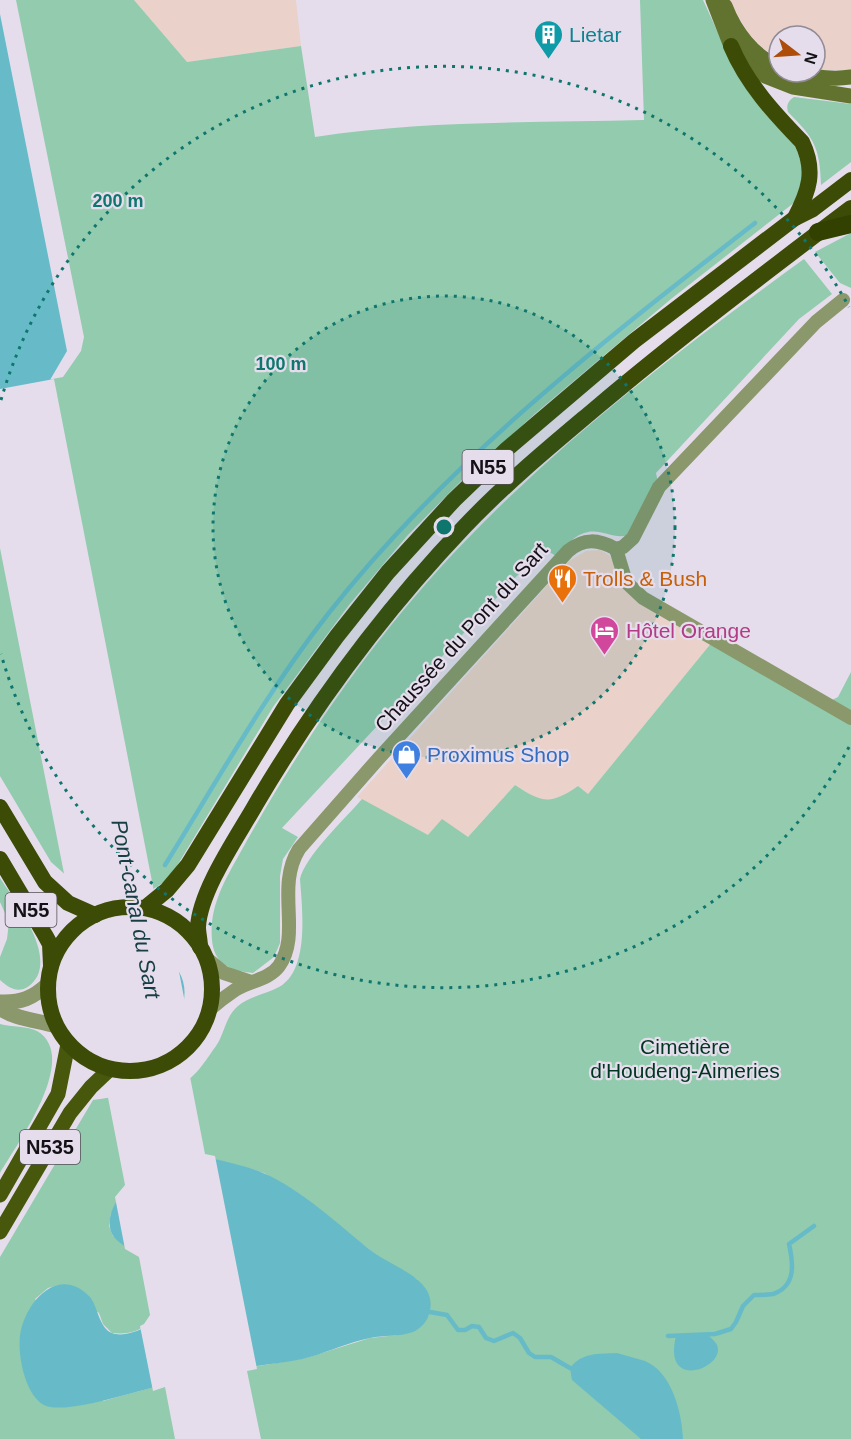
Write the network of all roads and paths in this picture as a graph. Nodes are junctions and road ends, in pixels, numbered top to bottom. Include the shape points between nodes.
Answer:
1 (713, 0) edge
2 (723, 0) edge
3 (731, 46) junction
4 (767, 62) edge
5 (851, 77) edge
6 (827, 78) edge
7 (851, 96) edge
8 (851, 180) edge
9 (851, 208) edge
10 (795, 218) junction
11 (851, 224) edge
12 (818, 232) junction
13 (843, 300) dead end
14 (616, 549) junction
15 (851, 718) edge
16 (0, 807) edge
17 (0, 859) edge
18 (145, 908) junction
19 (95, 915) junction
20 (203, 953) junction
21 (51, 965) junction
22 (251, 982) junction
23 (48, 984) junction
24 (0, 1002) edge
25 (0, 1008) edge
26 (209, 1010) junction
27 (56, 1026) junction
28 (68, 1044) junction
29 (110, 1069) junction
30 (0, 1195) edge
31 (0, 1232) edge

1 - 3 main road
2 - 4 main road via 747,44
3 - 7 main road via 765,76 793,87
3 - 10 highway via 740,68 807,152 811,168 809,186
5 - 6 main road
8 - 10 highway, N55
9 - 12 highway, N55
10 - 18 highway, N55 via 634,341 507,449 447,508 336,636 287,704 188,865
11 - 12 highway
12 - 20 highway, N55 via 652,361 526,467 409,587 310,718 224,860 206,896 198,926
13 - 14 street via 816,322 659,487 633,538
14 - 15 street via 626,582 643,598
14 - 22 street, Chaussée du Pont du Sart via 605,543 585,541 558,560 298,849 288,880 289,942 279,966
16 - 19 highway, N55 via 45,882 68,903
17 - 21 highway, N55 via 50,944
18 - 19 highway via 111,909
18 - 20 highway via 176,922 190,933
19 - 21 highway via 72,930
20 - 22 street via 224,973
20 - 26 highway via 211,975
21 - 23 highway
22 - 26 street, Chaussée du Pont du Sart
23 - 24 street via 29,999
23 - 27 highway
25 - 27 street via 12,1016
26 - 29 highway via 195,1039 171,1060 142,1070
27 - 28 highway
28 - 29 highway via 87,1060
28 - 30 main road, N535 via 58,1094
29 - 31 main road, N535 via 70,1113

